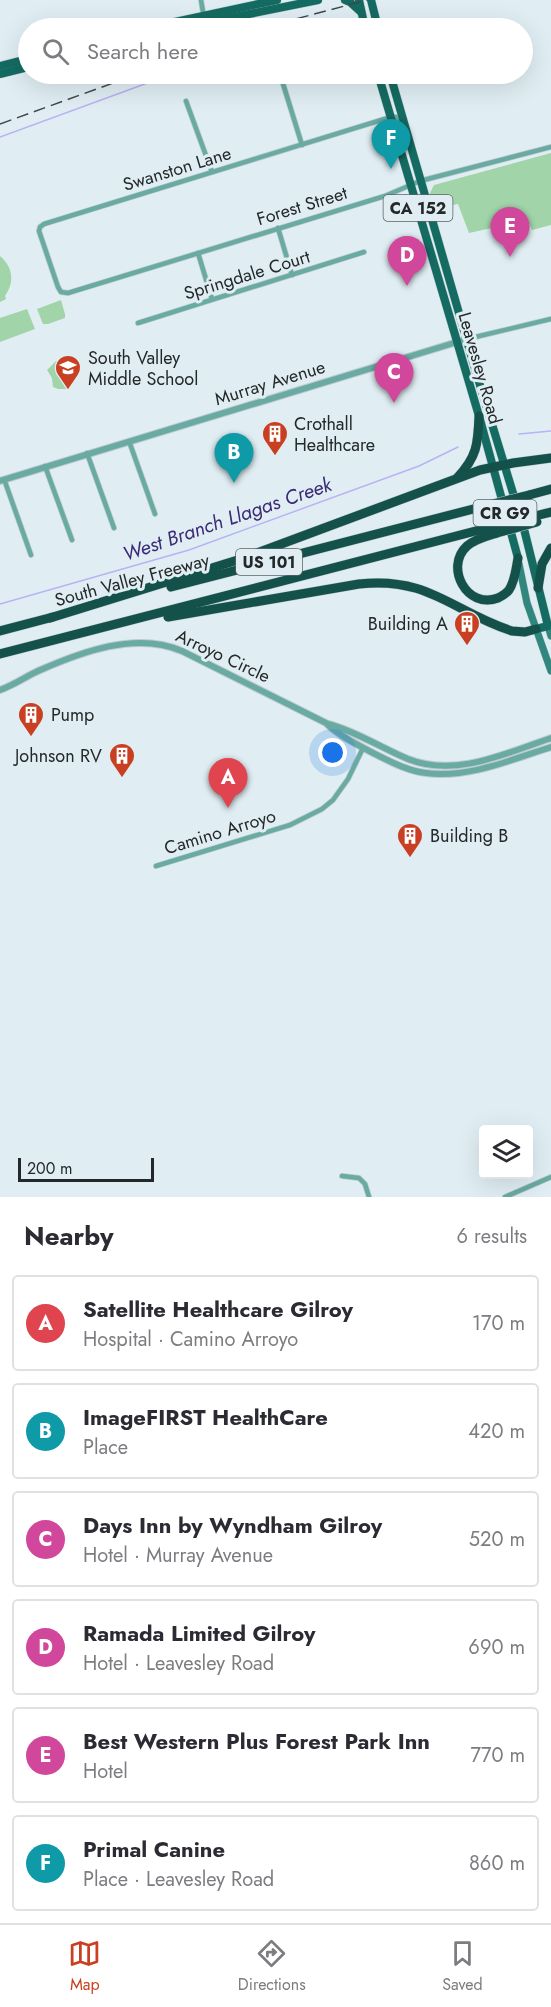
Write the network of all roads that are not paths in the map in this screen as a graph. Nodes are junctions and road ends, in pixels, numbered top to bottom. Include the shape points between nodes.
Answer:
1 (201, 0) edge
2 (277, 0) edge
3 (318, 0) edge
4 (345, 0) edge
5 (359, 0) edge
6 (371, 0) edge
7 (361, 12) junction
8 (205, 18) edge
9 (209, 18) edge
10 (211, 18) edge
11 (362, 18) edge
12 (376, 18) edge
13 (18, 61) edge
14 (0, 66) edge
15 (18, 70) edge
16 (0, 74) edge
17 (283, 84) edge
18 (381, 84) edge
19 (393, 84) edge
20 (186, 101) dead end
21 (391, 117) junction
22 (407, 133) junction
23 (302, 145) junction
24 (551, 147) edge
25 (212, 172) junction
26 (420, 181) junction
27 (411, 184) junction
28 (278, 228) junction
29 (364, 252) dead end
30 (198, 253) junction
31 (292, 275) junction
32 (62, 293) joint
33 (212, 299) junction
34 (551, 319) edge
35 (138, 322) dead end
36 (467, 339) junction
37 (457, 342) junction
38 (479, 416) junction
39 (129, 441) junction
40 (87, 453) junction
41 (551, 458) edge
42 (505, 464) junction
43 (45, 466) junction
44 (492, 467) junction
45 (455, 479) junction
46 (2, 480) edge
47 (551, 489) edge
48 (155, 514) dead end
49 (551, 514) edge
50 (114, 528) dead end
51 (496, 530) junction
52 (72, 540) dead end
53 (551, 548) edge
54 (31, 555) dead end
55 (518, 558) junction
56 (538, 588) junction
57 (144, 617) junction
58 (50, 618) junction
59 (549, 625) edge
60 (536, 629) junction
61 (0, 631) edge
62 (551, 636) edge
63 (0, 654) edge
64 (551, 671) edge
65 (0, 690) edge
66 (328, 724) junction
67 (551, 738) edge
68 (551, 747) edge
69 (363, 748) junction
70 (156, 866) dead end
71 (342, 1176) dead end
72 (551, 1177) edge
73 (369, 1197) edge
74 (505, 1197) edge

1 - 8 street
2 - 9 main road
3 - 10 main road
4 - 7 main road
5 - 7 main road
6 - 12 main road
7 - 11 main road
13 - 14 main road
15 - 16 main road
17 - 23 street
18 - 21 main road, Leavesley Road / CA 152
19 - 22 main road, Leavesley Road / CA 152
20 - 25 street
21 - 22 street via 396,117
21 - 23 street, Swanston Lane
21 - 27 main road, Leavesley Road / CA 152
22 - 26 main road, Leavesley Road / CA 152
23 - 25 street, Swanston Lane
24 - 26 street, Forest Street
25 - 32 street, Swanston Lane via 40,227
26 - 27 street, Forest Street
26 - 36 main road, Leavesley Road / CA 152
27 - 28 street, Forest Street via 385,196
27 - 37 main road, Leavesley Road / CA 152
28 - 30 street, Forest Street
28 - 31 street
29 - 31 street, Springdale Court
30 - 32 street, Forest Street
30 - 33 street
31 - 33 street, Springdale Court
33 - 35 street, Springdale Court
34 - 36 street, Murray Avenue
36 - 37 street, Murray Avenue
36 - 42 main road, Leavesley Road / CA 152
37 - 38 main road, Leavesley Road / CA 152
37 - 39 street, Murray Avenue
38 - 44 main road, Leavesley Road / CR G9
38 - 45 highway, CA 152 via 474,454
39 - 40 street, Murray Avenue
39 - 48 street
40 - 43 street, Murray Avenue
40 - 50 street
41 - 42 highway
42 - 44 highway
42 - 56 main road, Leavesley Road / CA 152
43 - 46 street, Murray Avenue
43 - 52 street
44 - 45 highway
44 - 55 main road, Leavesley Road / CR G9
45 - 58 highway via 251,555
46 - 54 street
47 - 58 highway, South Valley Freeway / US 101, bridge
49 - 51 highway, US 101, bridge
51 - 55 highway via 472,542 460,554 459,577 468,593 485,600 504,595 514,578
51 - 57 highway, US 101
53 - 56 highway via 542,564
55 - 60 main road, Leavesley Road / CR G9
56 - 59 main road, Leavesley Road / CA 152
57 - 60 highway via 166,617 359,584 392,582 432,593 512,632
57 - 63 highway, US 101
58 - 61 highway, South Valley Freeway / US 101
59 - 60 main road
59 - 62 main road, Leavesley Road
60 - 64 main road, Leavesley Road / CR G9
65 - 66 street, Arroyo Circle via 55,664 116,644 156,643 182,651
66 - 67 street, Arroyo Circle via 410,760 443,766 482,761
66 - 69 street, Arroyo Circle
68 - 69 street, Arroyo Circle via 470,771 444,774 397,765
69 - 70 street, Camino Arroyo via 333,800 303,820
71 - 73 street via 359,1178
72 - 74 street

